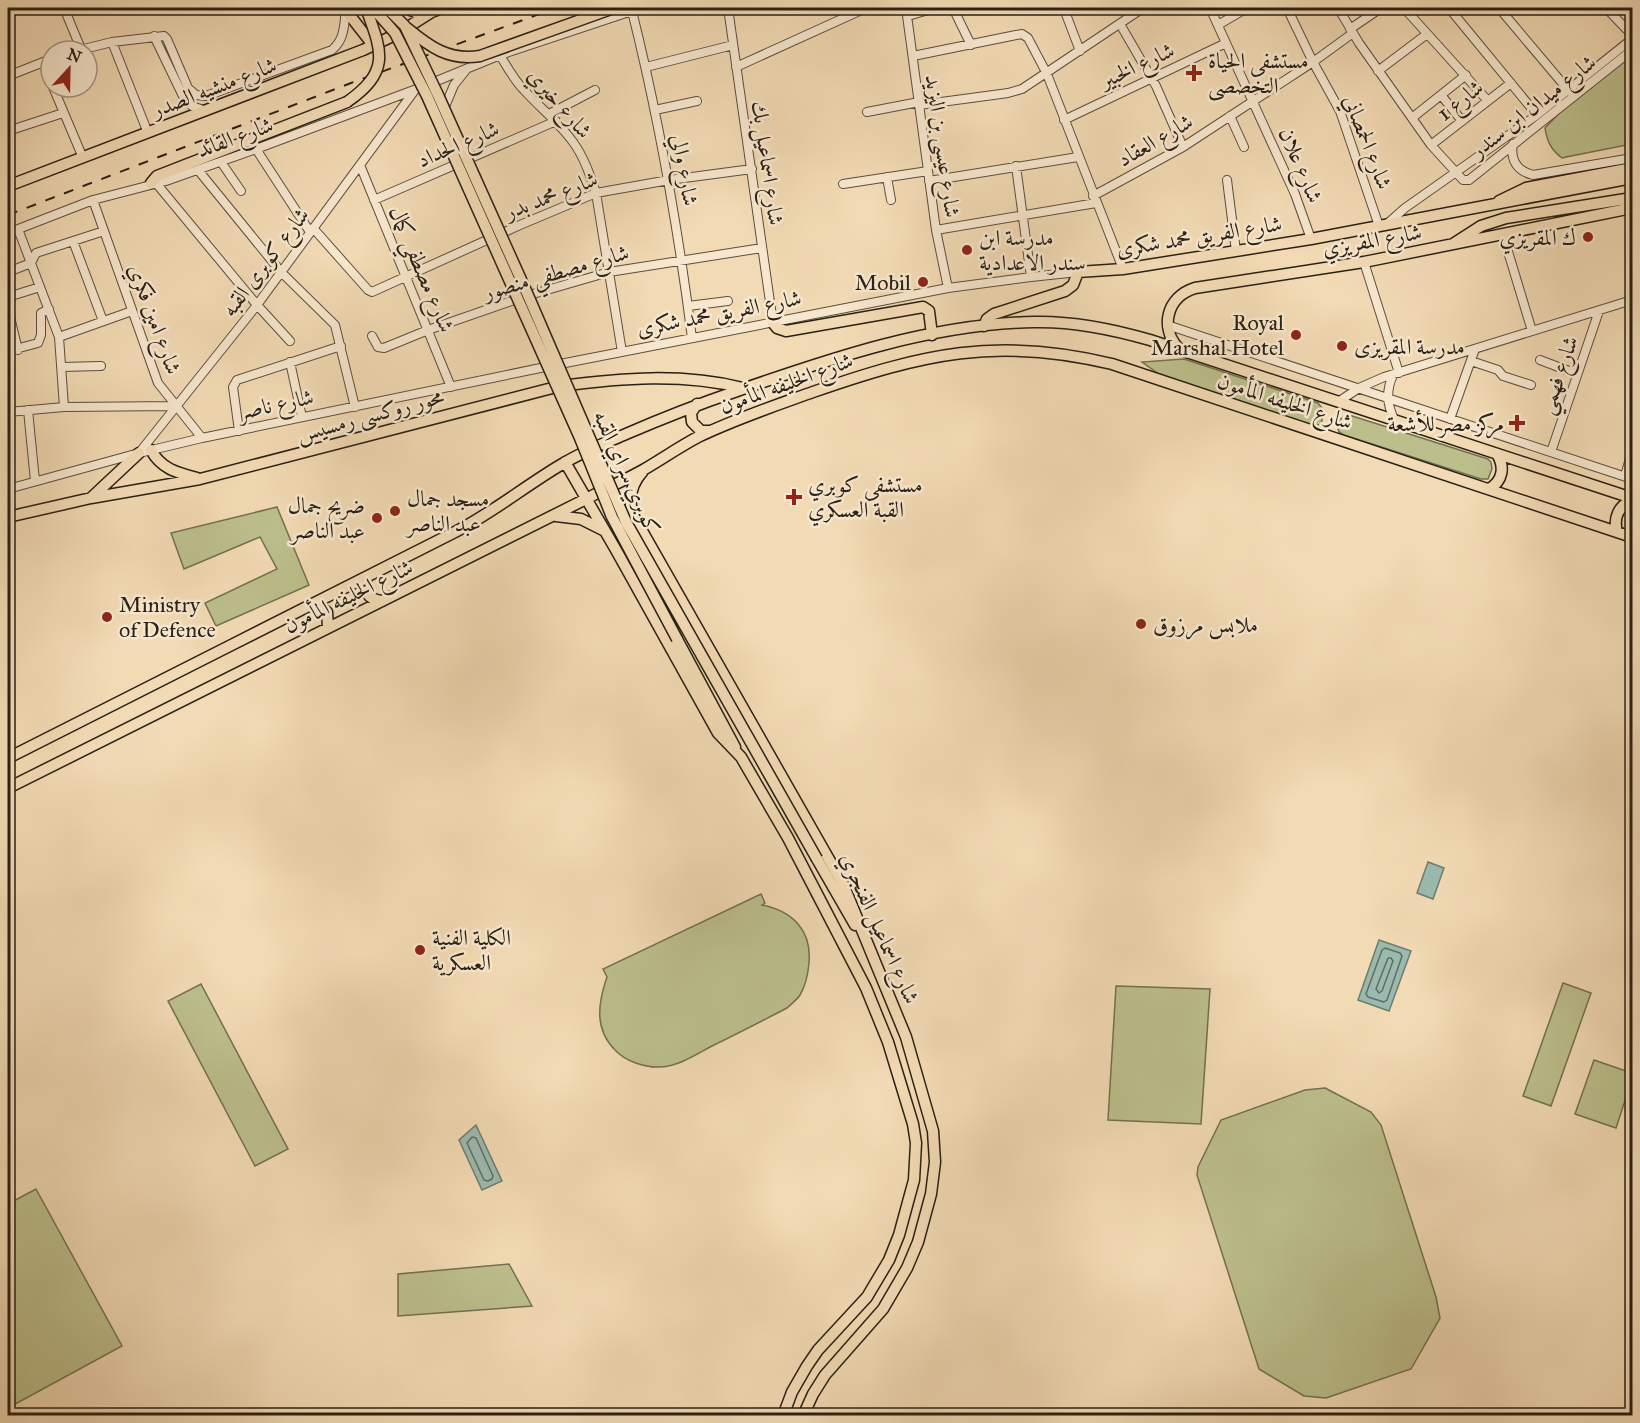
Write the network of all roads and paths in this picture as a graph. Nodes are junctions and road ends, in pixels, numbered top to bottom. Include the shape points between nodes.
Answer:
1 (64, 8) edge
2 (345, 8) edge
3 (366, 8) edge
4 (373, 8) edge
5 (387, 8) edge
6 (396, 8) edge
7 (406, 8) edge
8 (441, 8) edge
9 (446, 8) edge
10 (615, 8) edge
11 (728, 8) edge
12 (866, 8) edge
13 (935, 8) edge
14 (953, 8) edge
15 (1143, 8) edge
16 (1210, 8) edge
17 (1247, 8) edge
18 (1287, 8) edge
19 (1338, 8) edge
20 (1381, 8) edge
21 (1404, 8) edge
22 (1449, 8) edge
23 (1499, 8) edge
24 (1606, 8) edge
25 (1064, 9) dead end
26 (632, 10) joint
27 (1133, 11) edge
28 (907, 12) edge
29 (430, 13) junction
30 (1120, 24) junction
31 (1218, 25) junction
32 (405, 26) junction
33 (360, 27) junction
34 (1352, 31) junction
35 (1427, 34) junction
36 (154, 36) junction
37 (1632, 37) edge
38 (75, 39) edge
39 (112, 42) junction
40 (1226, 43) junction
41 (99, 45) edge
42 (373, 45) junction
43 (733, 45) junction
44 (970, 45) junction
45 (1632, 50) edge
46 (1080, 51) junction
47 (500, 54) junction
48 (913, 56) junction
49 (1313, 62) junction
50 (39, 63) edge
51 (471, 66) junction
52 (646, 67) junction
53 (736, 67) junction
54 (1378, 71) junction
55 (8, 74) edge
56 (1047, 74) junction
57 (1466, 75) junction
58 (1152, 78) junction
59 (1511, 83) junction
60 (418, 88) junction
61 (595, 90) dead end
62 (1569, 91) junction
63 (1441, 95) junction
64 (58, 99) edge
65 (1488, 100) junction
66 (698, 101) dead end
67 (1253, 102) junction
68 (919, 103) junction
69 (444, 109) junction
70 (655, 110) junction
71 (206, 111) junction
72 (867, 112) dead end
73 (63, 113) junction
74 (549, 114) junction
75 (1537, 115) junction
76 (1230, 116) junction
77 (1412, 118) junction
78 (1064, 120) junction
79 (556, 121) junction
80 (1462, 121) junction
81 (8, 131) edge
82 (148, 133) junction
83 (1513, 144) junction
84 (1431, 145) junction
85 (1183, 147) junction
86 (1244, 147) dead end
87 (256, 149) junction
88 (1078, 157) junction
89 (83, 158) junction
90 (1632, 158) edge
91 (466, 160) junction
92 (221, 162) junction
93 (360, 165) junction
94 (1016, 166) junction
95 (1632, 168) edge
96 (752, 169) junction
97 (198, 170) junction
98 (1456, 173) junction
99 (929, 176) junction
100 (887, 177) junction
101 (1632, 178) edge
102 (669, 180) junction
103 (1227, 180) dead end
104 (154, 183) junction
105 (843, 184) dead end
106 (8, 186) edge
107 (241, 191) dead end
108 (596, 193) junction
109 (1632, 198) edge
110 (93, 200) junction
111 (374, 200) junction
112 (891, 200) dead end
113 (1095, 200) junction
114 (1494, 204) junction
115 (1632, 208) edge
116 (1023, 215) junction
117 (1383, 225) junction
118 (18, 228) junction
119 (311, 230) junction
120 (936, 230) junction
121 (104, 231) junction
122 (8, 232) edge
123 (500, 234) junction
124 (1503, 235) junction
125 (1311, 239) junction
126 (73, 241) junction
127 (1450, 246) junction
128 (762, 248) junction
129 (1236, 251) junction
130 (8, 258) edge
131 (682, 260) junction
132 (1364, 262) junction
133 (31, 263) junction
134 (1123, 269) junction
135 (10, 271) edge
136 (281, 272) junction
137 (609, 272) junction
138 (1078, 273) junction
139 (406, 275) junction
140 (1031, 277) junction
141 (40, 287) junction
142 (948, 288) junction
143 (526, 296) junction
144 (8, 297) edge
145 (1632, 300) edge
146 (728, 301) dead end
147 (257, 304) junction
148 (688, 306) junction
149 (8, 309) edge
150 (50, 309) junction
151 (132, 311) junction
152 (1599, 311) junction
153 (103, 321) junction
154 (773, 322) junction
155 (1167, 325) junction
156 (984, 326) junction
157 (428, 330) junction
158 (1532, 332) junction
159 (932, 335) junction
160 (372, 336) dead end
161 (59, 338) junction
162 (692, 338) junction
163 (290, 341) dead end
164 (341, 345) junction
165 (1475, 349) junction
166 (18, 350) junction
167 (1180, 350) junction
168 (8, 351) edge
169 (622, 352) junction
170 (1540, 360) dead end
171 (1471, 361) junction
172 (291, 362) junction
173 (555, 365) junction
174 (101, 366) dead end
175 (62, 367) junction
176 (1396, 374) junction
177 (1577, 374) junction
178 (1531, 385) dead end
179 (451, 387) junction
180 (744, 388) junction
181 (1359, 388) junction
182 (1388, 398) junction
183 (1338, 402) junction
184 (698, 404) junction
185 (175, 406) junction
186 (355, 406) junction
187 (64, 407) junction
188 (28, 410) junction
189 (8, 412) edge
190 (302, 417) junction
191 (1450, 418) junction
192 (1395, 421) junction
193 (713, 430) junction
194 (239, 431) junction
195 (202, 438) junction
196 (151, 450) junction
197 (1632, 451) edge
198 (1551, 452) junction
199 (139, 453) junction
200 (1497, 454) junction
201 (565, 462) junction
202 (645, 469) junction
203 (1628, 477) edge
204 (200, 479) junction
205 (35, 481) junction
206 (8, 489) edge
207 (1489, 489) junction
208 (91, 498) junction
209 (586, 499) junction
210 (1632, 499) edge
211 (553, 516) junction
212 (8, 517) edge
213 (606, 532) junction
214 (1617, 532) junction
215 (642, 534) junction
216 (1632, 537) edge
217 (616, 550) junction
218 (367, 577) junction
219 (382, 601) junction
220 (315, 603) junction
221 (328, 627) junction
222 (727, 680) junction
223 (705, 691) junction
224 (741, 757) junction
225 (8, 758) edge
226 (8, 788) edge
227 (864, 938) junction
228 (783, 1416) edge
229 (803, 1416) edge

1 - 38 street
2 - 33 main road
2 - 36 street via 343,34 332,50 206,96 196,95 188,88 167,39
3 - 104 main road, bridge via 380,56 369,83 347,102 157,176
4 - 223 main road, كوبري سراي القبه, bridge via 395,33 427,96 616,527
5 - 32 main road, كوبري سراي القبه, bridge
6 - 33 main road via 376,24
7 - 29 main road
8 - 9 main road
8 - 29 main road, شارع منشيه الصدر
10 - 32 main road, bridge via 470,57 449,56 431,48
11 - 43 street, شارع اسماعيل بك
12 - 53 street
13 - 28 street
14 - 44 street
15 - 27 street
16 - 31 street, شارع علان
17 - 31 street
18 - 49 street, شارع الحمصاني
19 - 34 street
20 - 34 street, شارع العقاد
21 - 35 street
22 - 59 street
23 - 62 street
24 - 37 street
25 - 46 street
26 - 47 street, شارع القائد
26 - 52 street, شارع والي
27 - 30 street
28 - 48 street, شارع عيسى بن اليزيد
29 - 42 main road, شارع منشيه الصدر
30 - 46 street
30 - 58 street
31 - 40 street, شارع علان
32 - 227 main road, كوبري سراي القبه, bridge via 626,522
33 - 42 main road
34 - 49 street, شارع العقاد
34 - 54 street
35 - 54 street
35 - 57 street
36 - 39 street
36 - 71 street via 185,100
37 - 62 street, شارع ميدان ابن سندر
39 - 41 street
39 - 82 street
40 - 58 street, شارع الخبير
40 - 67 street, شارع علان
42 - 71 main road, شارع منشيه الصدر
43 - 52 street
43 - 53 street, شارع اسماعيل بك
44 - 48 street
44 - 56 street via 1022,34
45 - 83 street, شارع ميدان ابن سندر
46 - 56 street
47 - 51 street, شارع القائد
47 - 74 street, شارع خيري via 523,90
48 - 68 street, شارع عيسى بن اليزيد
49 - 67 street, شارع العقاد
49 - 117 street, شارع الحمصاني via 1340,111
50 - 55 street
51 - 60 street, شارع القائد
51 - 69 street via 454,85
52 - 70 street, شارع والي
53 - 96 street, شارع اسماعيل بك
54 - 77 street
56 - 68 street via 1008,93
56 - 78 street
57 - 63 street
57 - 65 street
58 - 78 street, شارع الخبير
58 - 85 street
59 - 65 street, شارع 1
59 - 75 street
60 - 69 street via 433,94
60 - 87 street, شارع القائد
60 - 93 street, شارع كوبرى القبه
61 - 74 street
62 - 75 street, شارع ميدان ابن سندر
63 - 77 street
63 - 80 street
64 - 73 street
65 - 80 street, شارع 1
66 - 70 street
67 - 76 street, شارع العقاد
67 - 125 street, شارع علان
68 - 72 street
68 - 99 street, شارع عيسى بن اليزيد
69 - 91 street
70 - 102 street, شارع والي
71 - 82 main road, شارع منشيه الصدر
73 - 81 street
73 - 89 street
74 - 79 street, شارع خيري
75 - 98 street, شارع ميدان ابن سندر
76 - 85 street, شارع العقاد
76 - 86 street
77 - 84 street
78 - 88 street
79 - 91 street, شارع الحداد
79 - 108 street, شارع خيري via 582,157
80 - 84 street, شارع 1
82 - 89 main road, شارع منشيه الصدر
83 - 90 street via 1515,163 1520,170 1533,174
83 - 98 street, شارع ميدان ابن سندر via 1469,180
84 - 98 street
85 - 113 street, شارع العقاد
87 - 92 street, شارع القائد
87 - 119 street
88 - 94 street
88 - 113 street
89 - 106 main road, شارع منشيه الصدر
91 - 111 street, شارع الحداد
91 - 123 street
92 - 97 street, شارع القائد
92 - 107 street
93 - 111 street, شارع مصطفي كمال
93 - 119 street, شارع كوبرى القبه
94 - 99 street
94 - 116 street
95 - 114 main road via 1526,188
96 - 102 street, شارع محمد بدر
96 - 128 street, شارع اسماعيل بك
97 - 104 street, شارع القائد
97 - 136 street
98 - 117 street, شارع ميدان ابن سندر
99 - 100 street
99 - 120 street, شارع عيسى بن اليزيد
100 - 105 street
100 - 112 street
101 - 114 main road
102 - 108 street, شارع محمد بدر
102 - 131 street, شارع والي
103 - 129 street
104 - 110 street, شارع القائد
104 - 147 street
108 - 123 street, شارع محمد بدر
108 - 137 street, شارع خيري
109 - 127 main road via 1506,218 1481,226
110 - 118 street, شارع القائد
110 - 121 street, شارع امين فكري
111 - 139 street, شارع مصطفي كمال
113 - 116 street, شارع العقاد
113 - 134 street
114 - 117 main road, شارع الفريق محمد شكرى
115 - 124 main road, شارع المقريزي
116 - 120 street, شارع العقاد
116 - 140 street
117 - 125 main road, شارع الفريق محمد شكرى
118 - 122 street, شارع القائد
118 - 133 street
119 - 136 street, شارع كوبرى القبه
119 - 139 street, شارع محمد بدر via 370,291
120 - 142 street, شارع عيسى بن اليزيد
121 - 126 street
121 - 151 street, شارع امين فكري
123 - 139 street, شارع محمد بدر
123 - 143 street
124 - 127 main road, شارع المقريزي
124 - 158 street
125 - 129 main road, شارع الفريق محمد شكرى
126 - 133 street via 36,253
126 - 153 street
127 - 132 main road, شارع المقريزي
128 - 131 street, شارع مصطفي منصور
128 - 154 street, شارع اسماعيل بك
129 - 134 main road, شارع الفريق محمد شكرى
130 - 135 street
131 - 137 street, شارع مصطفي منصور
131 - 148 street, شارع والي
132 - 155 main road, شارع المقريزي via 1188,290 1172,304
132 - 176 street
133 - 135 street
133 - 141 street
134 - 138 main road, شارع الفريق محمد شكرى
136 - 147 street, شارع كوبرى القبه
136 - 164 street via 335,326
137 - 143 street, شارع مصطفي منصور
137 - 169 street, شارع خيري
138 - 140 street, شارع الفريق محمد شكرى
138 - 156 main road via 1065,291 994,314
139 - 157 street, شارع مصطفي كمال
140 - 142 street, شارع الفريق محمد شكرى
141 - 144 street
141 - 150 street
142 - 154 street, شارع الفريق محمد شكرى
143 - 157 street, شارع مصطفي منصور
143 - 173 street
145 - 152 street
146 - 148 street
147 - 163 street
147 - 185 street, شارع كوبرى القبه
148 - 162 street, شارع والي
149 - 166 street
150 - 161 street
150 - 166 street via 40,314 38,343
151 - 153 street
151 - 185 street, شارع امين فكري via 158,383
152 - 158 street
152 - 177 street, شارع فهمي
153 - 161 street
154 - 159 main road via 786,331 923,307 929,312
154 - 162 street, شارع الفريق محمد شكرى
155 - 167 main road
155 - 181 street
156 - 159 main road, شارع الخليفه المأمون
156 - 167 main road, شارع الخليفه المأمون via 1074,324 1116,331
157 - 160 street, شارع مصطفي منصور via 382,349
157 - 179 street, شارع مصطفي كمال
158 - 165 street
159 - 180 main road, شارع الخليفه المأمون via 847,355
161 - 175 street
162 - 169 street, شارع الفريق محمد شكرى
164 - 172 street
164 - 186 street
165 - 171 street
165 - 176 street
166 - 168 street
167 - 183 main road, شارع الخليفه المأمون
169 - 173 street, شارع الفريق محمد شكرى
170 - 177 street
171 - 178 street
171 - 191 street
172 - 190 street
172 - 194 street via 235,382
173 - 179 street, شارع ناصر
174 - 175 street
175 - 187 street
176 - 181 street
176 - 182 street
177 - 198 street, شارع فهمي
179 - 186 street, شارع ناصر
180 - 184 main road, شارع الخليفه المأمون
180 - 204 main road, محور روكسى رمسيس via 660,378 620,378 560,386
181 - 182 street
181 - 183 street
182 - 191 street
182 - 192 street
183 - 192 main road, شارع الخليفه المأمون
184 - 193 main road via 691,413 694,425 701,431
184 - 201 main road, شارع الخليفه المأمون
185 - 187 street
185 - 195 street, شارع امين فكري
185 - 199 street, شارع كوبرى القبه
186 - 190 street, شارع ناصر
187 - 188 street
188 - 189 street
188 - 205 street
190 - 194 street, شارع ناصر
191 - 198 street
192 - 200 main road, شارع الخليفه المأمون
193 - 202 main road, شارع الخليفه المأمون
193 - 207 main road, شارع الخليفه المأمون via 913,361 973,351 1034,350 1112,363
194 - 195 street, شارع ناصر
195 - 196 street, شارع ناصر
196 - 199 street, شارع ناصر
196 - 204 main road via 172,471
197 - 203 street
198 - 203 street
199 - 205 street, شارع ناصر
199 - 208 main road
200 - 207 main road via 1502,473
200 - 210 main road, شارع الخليفه المأمون
201 - 209 main road, شارع اسماعيل الفنجري
201 - 218 main road, شارع الخليفه المأمون via 466,526
202 - 209 main road, شارع الخليفه المأمون
202 - 215 main road, شارع اسماعيل الفنجري via 634,482 630,499
204 - 208 main road, محور روكسى رمسيس
205 - 206 street, شارع ناصر
207 - 214 main road, شارع الخليفه المأمون
208 - 212 main road, محور روكسى رمسيس
209 - 211 main road, شارع الخليفه المأمون
209 - 213 main road, شارع اسماعيل الفنجري
210 - 214 main road via 1616,516
211 - 213 main road via 581,519
211 - 219 main road, شارع الخليفه المأمون
213 - 217 main road, شارع اسماعيل الفنجري
214 - 216 main road, شارع الخليفه المأمون
215 - 217 main road via 626,536
215 - 222 main road, شارع اسماعيل الفنجري
217 - 224 main road, شارع اسماعيل الفنجري via 718,733
218 - 219 main road via 367,593
218 - 220 main road, شارع الخليفه المأمون
219 - 221 main road, شارع الخليفه المأمون
220 - 221 main road via 327,612
220 - 225 main road, شارع الخليفه المأمون
221 - 226 main road, شارع الخليفه المأمون
222 - 223 main road via 718,690
222 - 227 main road, شارع اسماعيل الفنجري via 843,884
223 - 224 main road, كوبري سراي القبه
224 - 228 main road, شارع اسماعيل الفنجري via 866,988 891,1051 913,1124 917,1152 912,1190 885,1268 867,1297 818,1350 792,1392
227 - 229 main road, شارع اسماعيل الفنجري via 900,1020 928,1110 934,1142 933,1184 918,1242 898,1285 883,1309 825,1375

